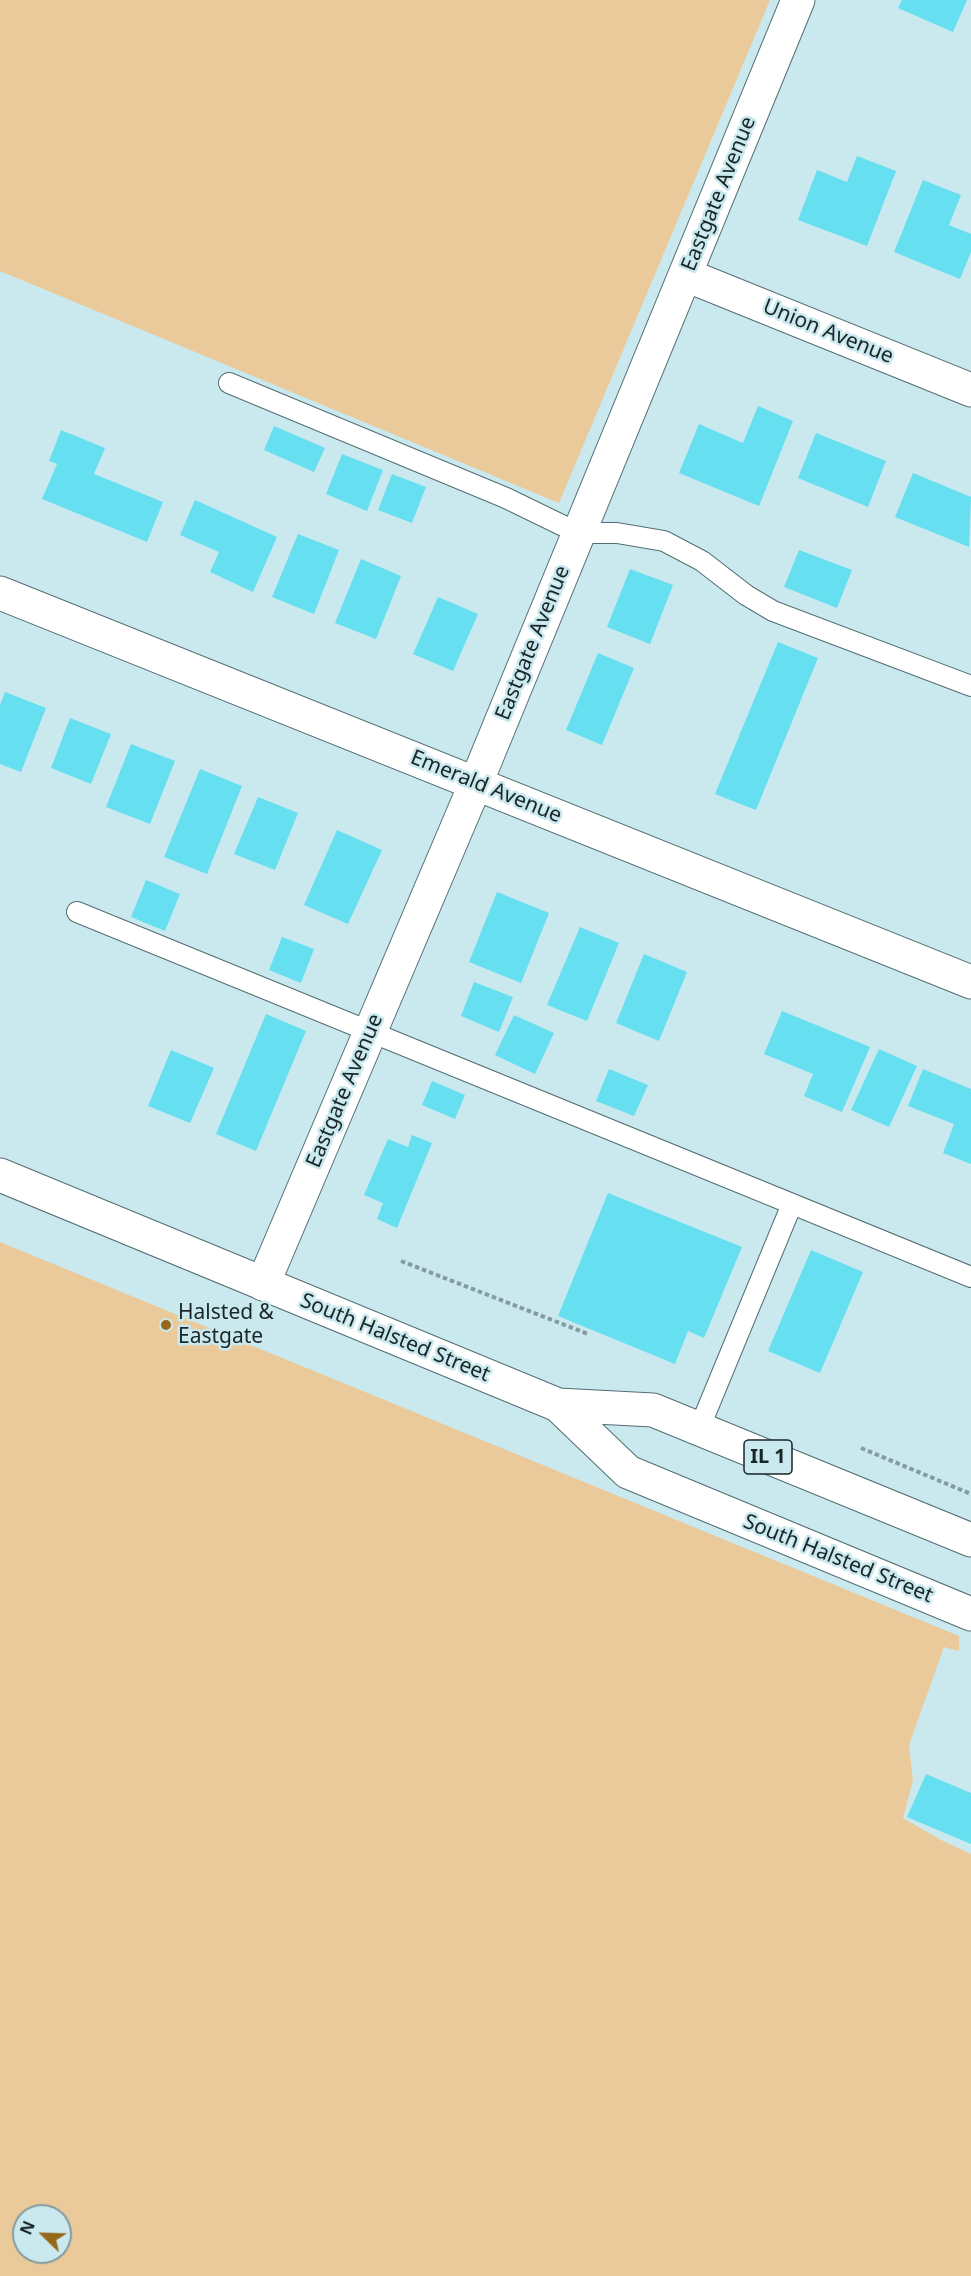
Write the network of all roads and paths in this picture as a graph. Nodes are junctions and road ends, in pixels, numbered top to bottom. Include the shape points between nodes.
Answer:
1 (798, 0) edge
2 (686, 275) junction
3 (229, 383) dead end
4 (971, 390) edge
5 (578, 533) junction
6 (0, 593) edge
7 (971, 686) edge
8 (476, 783) junction
9 (77, 912) dead end
10 (971, 982) edge
11 (370, 1032) junction
12 (0, 1175) edge
13 (792, 1204) junction
14 (401, 1261) dead end
15 (971, 1277) edge
16 (263, 1284) junction
17 (588, 1334) dead end
18 (558, 1405) junction
19 (699, 1429) junction
20 (861, 1448) dead end
21 (971, 1494) edge
22 (971, 1540) edge
23 (971, 1614) edge

1 - 2 street, Eastgate Avenue
2 - 4 street, Union Avenue
2 - 5 street, Eastgate Avenue
3 - 5 lane via 506,498
5 - 7 lane via 617,532 664,541 702,561 773,611
5 - 8 street, Eastgate Avenue
6 - 8 street, Emerald Avenue
8 - 10 street, Emerald Avenue
8 - 11 street, Eastgate Avenue
9 - 11 lane
11 - 13 lane
11 - 16 street, Eastgate Avenue
12 - 16 street, South Halsted Street / IL 1
13 - 15 lane
13 - 19 lane
14 - 17 path
16 - 18 street, South Halsted Street / IL 1
18 - 19 street, South Halsted Street / IL 1 via 653,1410
18 - 23 street, South Halsted Street / IL 1 via 628,1472
19 - 22 street, South Halsted Street / IL 1
20 - 21 path

